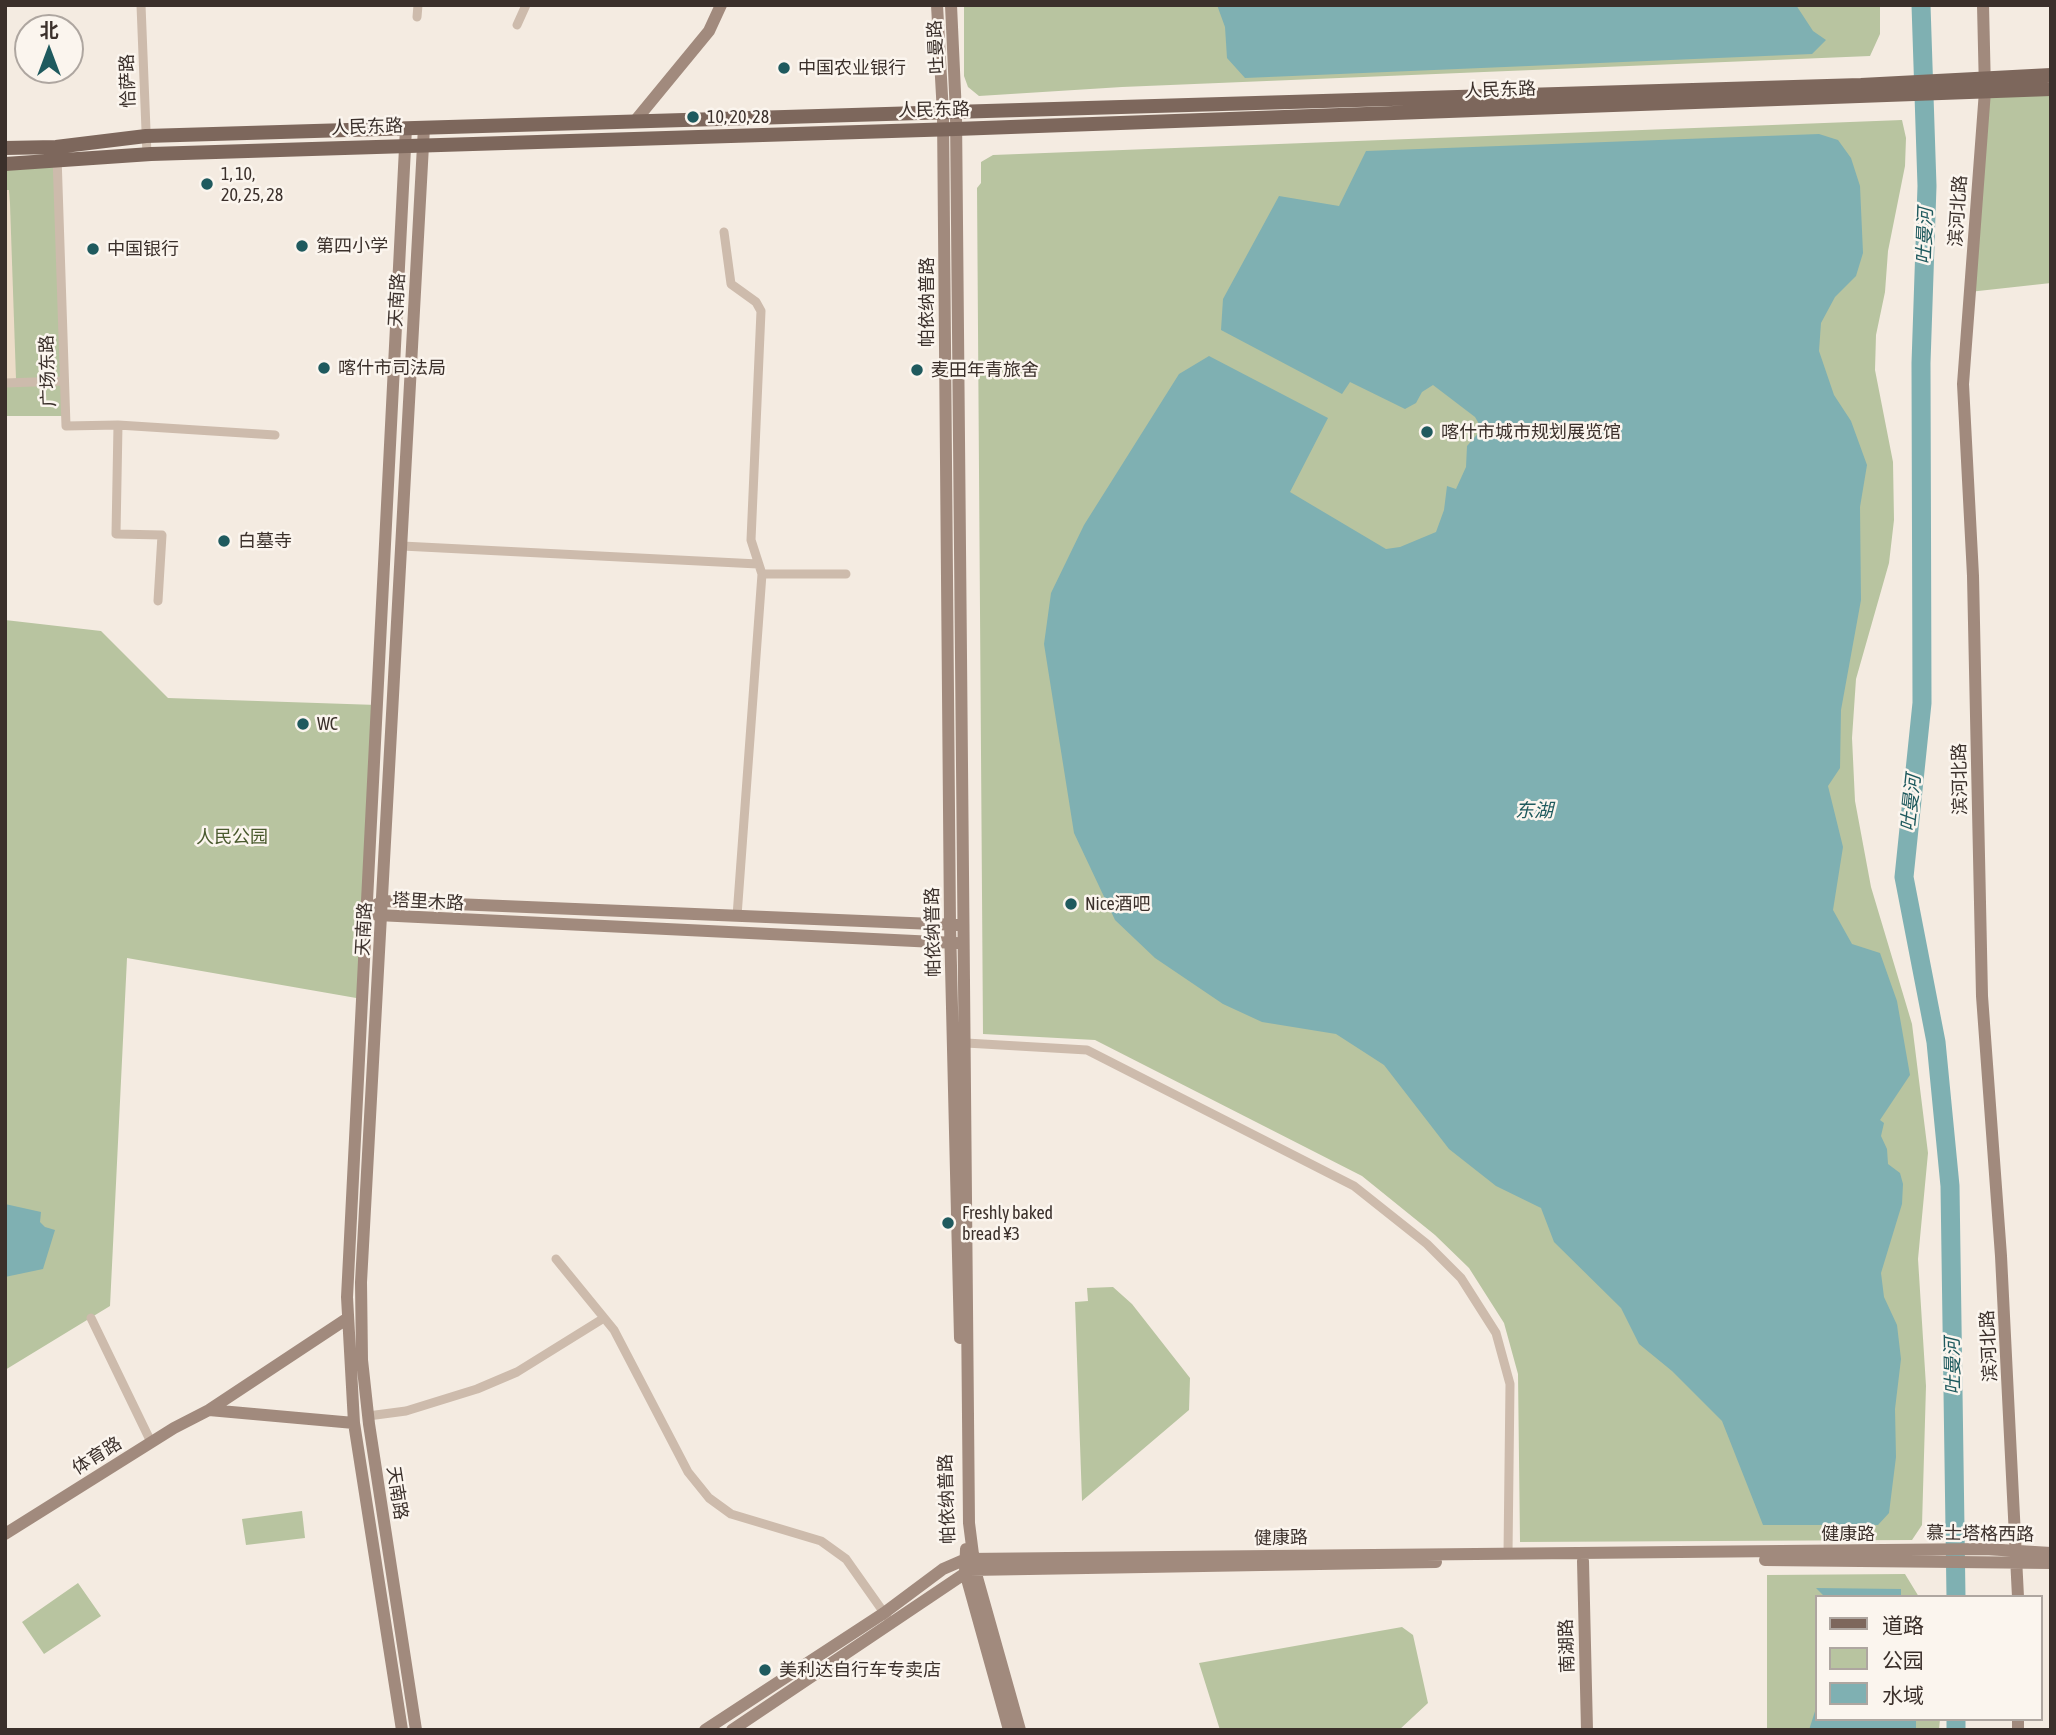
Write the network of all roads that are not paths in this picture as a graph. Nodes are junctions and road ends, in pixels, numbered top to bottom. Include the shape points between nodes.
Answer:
1 (141, 5) edge
2 (418, 5) edge
3 (526, 5) edge
4 (721, 5) edge
5 (937, 5) edge
6 (951, 5) edge
7 (1983, 5) edge
8 (417, 17) dead end
9 (517, 25) dead end
10 (2051, 75) edge
11 (1985, 85) junction
12 (2051, 89) edge
13 (635, 121) junction
14 (949, 121) junction
15 (424, 127) junction
16 (406, 128) junction
17 (146, 136) junction
18 (406, 145) junction
19 (423, 145) junction
20 (56, 147) junction
21 (5, 148) edge
22 (147, 155) junction
23 (57, 163) junction
24 (5, 164) edge
25 (724, 232) dead end
26 (64, 381) junction
27 (5, 383) edge
28 (118, 425) junction
29 (275, 435) dead end
30 (402, 546) junction
31 (760, 569) junction
32 (846, 574) dead end
33 (158, 601) dead end
34 (383, 901) junction
35 (367, 911) junction
36 (737, 916) junction
37 (382, 917) junction
38 (950, 925) junction
39 (965, 925) junction
40 (950, 943) junction
41 (965, 943) junction
42 (966, 1043) junction
43 (556, 1259) dead end
44 (91, 1318) dead end
45 (348, 1318) junction
46 (604, 1318) junction
47 (209, 1410) junction
48 (368, 1416) junction
49 (354, 1423) junction
50 (151, 1442) junction
51 (5, 1534) edge
52 (1508, 1553) junction
53 (2051, 1553) edge
54 (1910, 1557) junction
55 (2018, 1558) junction
56 (1583, 1561) junction
57 (2051, 1563) edge
58 (970, 1565) junction
59 (2018, 1595) edge
60 (884, 1613) junction
61 (892, 1624) junction
62 (402, 1730) edge
63 (416, 1730) edge
64 (705, 1730) edge
65 (733, 1730) edge
66 (1009, 1730) edge
67 (1020, 1730) edge
68 (1587, 1730) edge

1 - 17 street, 恰萨路
2 - 8 street
3 - 9 street
4 - 13 main road via 709,32
5 - 14 main road, 吐曼路
6 - 14 main road, 吐曼路
7 - 11 main road, 滨河北路
10 - 11 main road
11 - 12 main road
11 - 14 main road, 人民东路
11 - 55 main road, 滨河北路 via 1963,384 1973,576 1982,996
13 - 14 main road, 人民东路
13 - 15 main road, 人民东路
14 - 19 main road, 人民东路
14 - 38 main road, 帕依纳普路
14 - 39 main road, 帕依纳普路
15 - 16 main road, 人民东路
15 - 19 main road, 天南路
16 - 17 main road, 人民东路
16 - 18 main road, 天南路
17 - 20 main road, 人民东路
17 - 22 street, 恰萨路
18 - 19 main road, 人民东路
18 - 22 main road, 人民东路
18 - 35 main road, 天南路
19 - 30 main road, 天南路
20 - 21 main road, 人民东路
20 - 23 street, 广场东路
22 - 23 main road, 人民东路
23 - 24 main road, 人民东路
23 - 26 street, 广场东路
25 - 31 street via 731,284 761,310 751,540
26 - 27 street
26 - 28 street, 广场东路 via 66,426
28 - 29 street, 广场东路
28 - 33 street via 116,534 162,535
30 - 31 street
30 - 34 main road, 天南路
31 - 32 street
31 - 36 street
34 - 35 main road, 塔里木路
34 - 36 main road, 塔里木路
34 - 37 main road, 天南路
35 - 37 main road, 塔里木路
35 - 45 main road, 天南路
36 - 38 main road, 塔里木路
37 - 40 main road, 塔里木路
37 - 48 main road, 天南路 via 361,1282
38 - 39 main road, 塔里木路
38 - 40 main road, 帕依纳普路
39 - 41 main road, 帕依纳普路
40 - 41 main road, 塔里木路
40 - 58 main road, 帕依纳普路
41 - 42 main road, 帕依纳普路
42 - 52 street via 1087,1050 1354,1186 1427,1244 1461,1278 1496,1333 1510,1384
42 - 58 main road, 帕依纳普路
43 - 46 street
44 - 50 street
45 - 47 main road, 体育路
45 - 49 main road, 天南路
46 - 48 street via 517,1372 477,1389 406,1411
46 - 60 street via 688,1472 709,1498 732,1514 821,1541 846,1559
47 - 49 main road
47 - 50 main road, 体育路
48 - 63 main road, 天南路
49 - 62 main road, 天南路
50 - 51 main road, 体育路
52 - 54 main road, 健康路
52 - 58 main road, 健康路
53 - 55 main road, 慕士塔格西路
54 - 55 main road, 慕士塔格西路
54 - 56 main road, 健康路
55 - 57 main road, 慕士塔格西路
55 - 59 main road, 滨河北路
56 - 58 main road, 健康路
56 - 68 main road, 南湖路
58 - 60 main road, 健康路 via 943,1569
58 - 61 main road
58 - 66 main road, 帕依纳普路
58 - 67 main road, 帕依纳普路
60 - 61 street
60 - 64 main road, 健康路
61 - 65 main road

